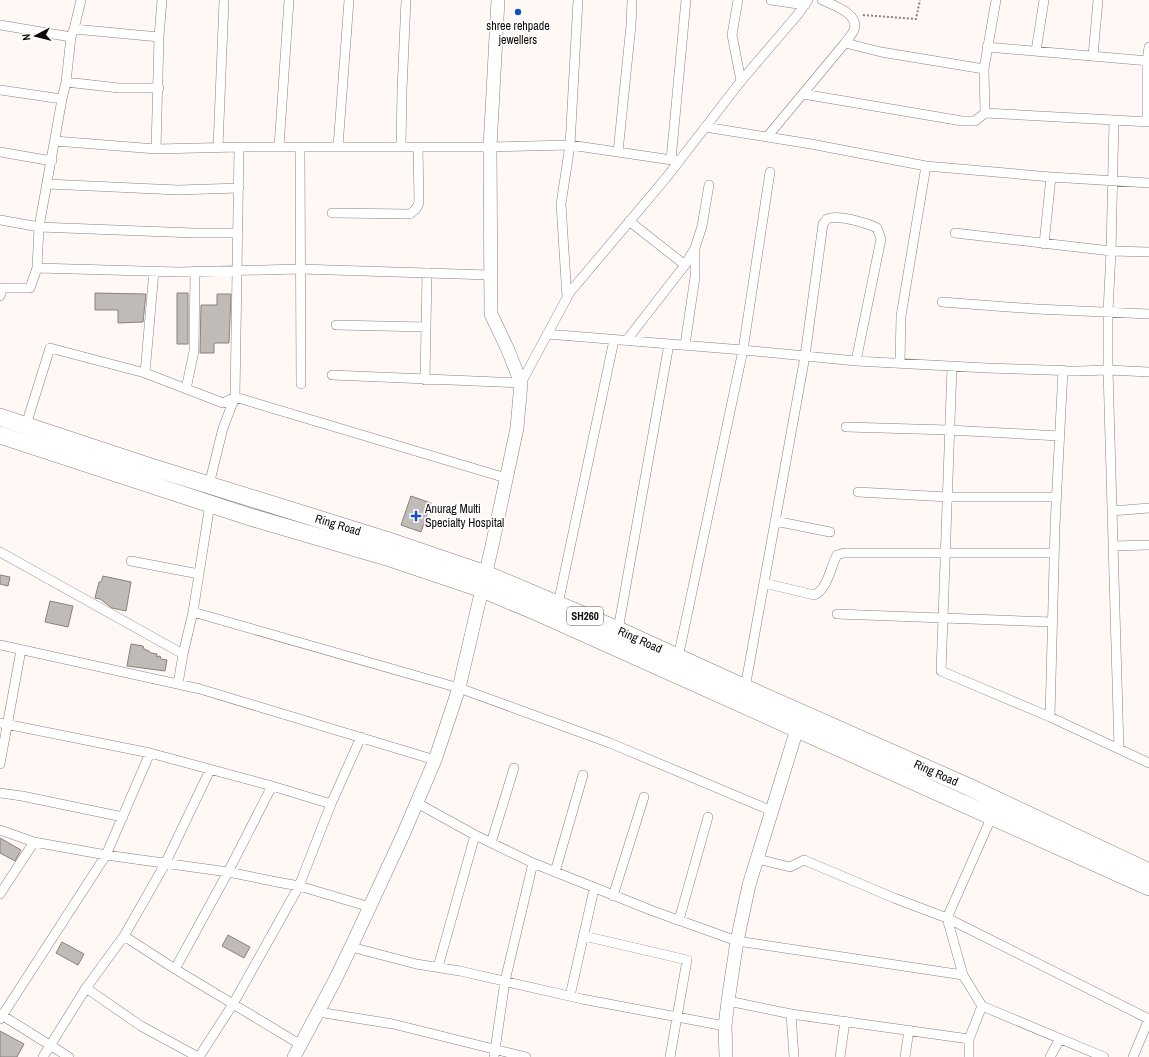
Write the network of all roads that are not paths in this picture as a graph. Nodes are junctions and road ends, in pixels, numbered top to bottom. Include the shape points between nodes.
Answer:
1 (81, 0) edge
2 (162, 0) edge
3 (224, 0) edge
4 (289, 0) edge
5 (349, 0) edge
6 (406, 0) edge
7 (498, 0) edge
8 (578, 0) edge
9 (632, 0) edge
10 (686, 0) edge
11 (738, 0) edge
12 (771, 0) edge
13 (822, 0) edge
14 (996, 0) edge
15 (1044, 0) edge
16 (1098, 0) edge
17 (806, 2) edge
18 (0, 25) edge
19 (73, 33) junction
20 (159, 37) junction
21 (845, 43) junction
22 (987, 47) junction
23 (1149, 47) edge
24 (1036, 51) junction
25 (1093, 56) junction
26 (1148, 61) edge
27 (984, 68) junction
28 (741, 81) junction
29 (66, 82) junction
30 (158, 88) junction
31 (0, 90) edge
32 (803, 94) junction
33 (62, 99) junction
34 (985, 113) junction
35 (1114, 120) junction
36 (1148, 122) edge
37 (705, 127) junction
38 (767, 137) junction
39 (54, 142) junction
40 (570, 145) junction
41 (218, 147) junction
42 (240, 147) junction
43 (279, 147) junction
44 (300, 147) junction
45 (338, 147) junction
46 (401, 147) junction
47 (418, 147) junction
48 (490, 147) junction
49 (156, 149) junction
50 (0, 152) edge
51 (618, 152) junction
52 (52, 161) junction
53 (675, 161) junction
54 (926, 166) junction
55 (770, 172) dead end
56 (1051, 177) junction
57 (1112, 181) junction
58 (1149, 183) edge
59 (47, 184) junction
60 (709, 185) dead end
61 (239, 188) junction
62 (332, 213) dead end
63 (0, 220) edge
64 (629, 221) junction
65 (39, 227) junction
66 (238, 233) junction
67 (955, 234) dead end
68 (1044, 244) junction
69 (695, 248) junction
70 (1111, 251) junction
71 (1149, 252) edge
72 (685, 265) junction
73 (37, 268) junction
74 (300, 269) junction
75 (154, 271) junction
76 (195, 271) junction
77 (237, 271) junction
78 (427, 273) junction
79 (490, 275) junction
80 (1, 291) edge
81 (567, 298) junction
82 (942, 302) dead end
83 (1108, 312) junction
84 (1149, 314) edge
85 (336, 325) dead end
86 (426, 327) junction
87 (547, 334) junction
88 (614, 340) junction
89 (626, 341) junction
90 (669, 344) junction
91 (685, 345) junction
92 (743, 350) junction
93 (805, 356) junction
94 (856, 361) junction
95 (900, 363) junction
96 (952, 366) junction
97 (1063, 370) junction
98 (1108, 370) junction
99 (1149, 372) edge
100 (145, 373) junction
101 (332, 375) dead end
102 (425, 380) junction
103 (521, 383) junction
104 (301, 384) dead end
105 (186, 389) junction
106 (235, 397) junction
107 (0, 417) edge
108 (26, 425) junction
109 (846, 427) dead end
110 (949, 430) junction
111 (0, 435) edge
112 (1060, 436) junction
113 (506, 478) junction
114 (209, 485) junction
115 (858, 492) dead end
116 (948, 497) junction
117 (1056, 497) junction
118 (210, 504) junction
119 (1149, 508) edge
120 (1112, 511) junction
121 (775, 521) junction
122 (830, 532) dead end
123 (1149, 545) edge
124 (1113, 546) junction
125 (0, 552) edge
126 (1054, 553) junction
127 (946, 554) junction
128 (131, 562) dead end
129 (199, 574) junction
130 (484, 581) junction
131 (764, 583) junction
132 (558, 604) junction
133 (193, 612) junction
134 (837, 614) dead end
135 (943, 618) junction
136 (1052, 622) junction
137 (618, 630) junction
138 (0, 645) edge
139 (21, 650) junction
140 (183, 654) junction
141 (678, 658) junction
142 (178, 684) junction
143 (459, 688) junction
144 (745, 688) junction
145 (1050, 717) junction
146 (4, 724) edge
147 (797, 729) junction
148 (361, 737) junction
149 (1119, 749) junction
150 (150, 753) junction
151 (435, 760) junction
152 (1149, 763) edge
153 (0, 764) edge
154 (514, 768) dead end
155 (210, 770) junction
156 (583, 775) dead end
157 (272, 786) junction
158 (0, 793) edge
159 (644, 797) dead end
160 (417, 803) junction
161 (331, 804) junction
162 (772, 812) junction
163 (992, 816) junction
164 (123, 817) junction
165 (708, 817) dead end
166 (0, 830) edge
167 (475, 835) junction
168 (34, 842) junction
169 (491, 843) junction
170 (106, 855) junction
171 (757, 859) junction
172 (533, 863) junction
173 (165, 864) junction
174 (228, 872) junction
175 (555, 872) junction
176 (1149, 872) edge
177 (299, 886) junction
178 (1149, 887) edge
179 (594, 889) junction
180 (0, 894) edge
181 (614, 896) junction
182 (370, 907) junction
183 (947, 918) junction
184 (679, 920) junction
185 (124, 936) junction
186 (584, 936) junction
187 (736, 941) junction
188 (351, 947) junction
189 (438, 967) junction
190 (175, 969) junction
191 (963, 975) junction
192 (505, 981) junction
193 (86, 988) junction
194 (570, 996) junction
195 (728, 1001) junction
196 (232, 1004) junction
197 (982, 1006) junction
198 (318, 1012) junction
199 (791, 1014) junction
200 (1, 1016) edge
201 (677, 1017) junction
202 (1149, 1019) edge
203 (844, 1021) junction
204 (726, 1026) junction
205 (909, 1030) junction
206 (970, 1039) junction
207 (1060, 1039) junction
208 (300, 1045) junction
209 (51, 1046) junction
210 (495, 1054) edge
211 (43, 1057) edge
212 (69, 1057) edge
213 (198, 1057) edge
214 (294, 1057) edge
215 (526, 1057) edge
216 (670, 1057) edge
217 (726, 1057) edge
218 (794, 1057) edge
219 (840, 1057) edge
220 (905, 1057) edge
221 (969, 1057) edge
222 (1050, 1057) edge
223 (1104, 1057) edge
224 (1133, 1057) edge

1 - 19 street
2 - 20 street
3 - 41 street
4 - 43 street
5 - 45 street
6 - 46 street
7 - 48 street
8 - 40 street
9 - 51 street
10 - 53 street
11 - 28 street via 732,35
12 - 17 street
13 - 21 street via 849,14 854,22 855,28
14 - 22 street
15 - 24 street
16 - 25 street
17 - 28 street
18 - 19 street
19 - 20 street
19 - 29 street
20 - 30 street
21 - 27 street via 880,52
21 - 32 street
22 - 24 street
22 - 27 street
23 - 26 street
24 - 25 street
25 - 26 street
26 - 36 street
27 - 34 street
28 - 37 street
29 - 30 street via 119,88
29 - 33 street
30 - 49 street
31 - 33 street
32 - 34 street via 962,121 975,121
32 - 38 street
33 - 39 street
34 - 35 street
35 - 36 street
35 - 57 street
37 - 38 street
37 - 53 street
38 - 54 street
39 - 49 street
39 - 52 street
40 - 48 street
40 - 51 street
40 - 81 street via 561,204
41 - 42 street
41 - 49 street
42 - 43 street
42 - 61 street
43 - 44 street
44 - 45 street
44 - 74 street
45 - 46 street
46 - 47 street
47 - 48 street
47 - 62 street via 418,203 410,214
48 - 79 street
50 - 52 street
51 - 53 street
52 - 59 street
53 - 64 street
54 - 56 street
54 - 95 street via 901,316
55 - 92 street
56 - 57 street
56 - 68 street
57 - 58 street
57 - 70 street
59 - 61 street via 178,190
59 - 65 street
60 - 69 street via 702,226
61 - 66 street
63 - 65 street
64 - 72 street
64 - 81 street
65 - 66 street
65 - 73 street
66 - 77 street
67 - 68 street
68 - 70 street
69 - 72 street
69 - 91 street via 695,277
70 - 71 street
70 - 83 street
72 - 89 street
73 - 75 street
73 - 80 street via 30,288
74 - 77 street
74 - 78 street
74 - 104 street
75 - 76 street
75 - 100 street
76 - 77 street
76 - 105 street via 194,351
77 - 106 street
78 - 79 street
78 - 86 street
79 - 103 street via 490,314
81 - 87 street
82 - 83 street
83 - 84 street
83 - 98 street
85 - 86 street
86 - 102 street
87 - 88 street
87 - 103 street
88 - 89 street
88 - 132 street
89 - 90 street
90 - 91 street
90 - 137 street
91 - 92 street
92 - 93 street
92 - 141 street
93 - 94 street
93 - 94 street via 823,224 832,218 868,223 877,228 881,238
93 - 121 street
94 - 95 street
95 - 96 street
96 - 97 street
96 - 110 street
97 - 98 street
97 - 112 street
98 - 99 street
98 - 120 street
100 - 105 street
100 - 108 street via 50,348
101 - 102 street
102 - 103 street
103 - 113 street via 517,428
105 - 106 street via 223,403
106 - 113 street
106 - 114 street via 223,428
107 - 108 highway, Ring Road / SH260
108 - 114 highway, Ring Road / SH260
109 - 110 street
110 - 112 street
110 - 116 street
111 - 118 highway, Ring Road / SH260
112 - 117 street
113 - 130 street
114 - 130 highway, Ring Road / SH260 via 386,540
115 - 116 street
116 - 117 street
116 - 127 street
117 - 126 street
118 - 129 street
118 - 130 highway, Ring Road / SH260 via 387,557
119 - 120 street
120 - 124 street
121 - 122 street
121 - 131 street
123 - 124 street
124 - 149 street
125 - 140 street
126 - 127 street
126 - 136 street
127 - 131 street via 837,555 824,588 814,595
127 - 135 street
128 - 129 street
129 - 133 street
130 - 132 highway, Ring Road / SH260
130 - 143 street
130 - 147 highway, Ring Road / SH260 via 537,612
131 - 144 street
132 - 137 highway, Ring Road / SH260
133 - 140 street
133 - 143 street
134 - 135 street
135 - 136 street
135 - 145 street via 941,671
136 - 145 street
137 - 141 highway, Ring Road / SH260
138 - 139 street
139 - 142 street
139 - 146 street
140 - 142 street
141 - 144 highway, Ring Road / SH260
142 - 148 street
143 - 151 street
143 - 162 street via 610,743
144 - 176 highway, Ring Road / SH260 via 969,787
145 - 149 street
146 - 150 street
146 - 153 street
147 - 162 street
147 - 163 highway, Ring Road / SH260
148 - 151 street
148 - 161 street
149 - 152 street
150 - 155 street
150 - 164 street
151 - 160 street
154 - 169 street
155 - 157 street
155 - 173 street
156 - 175 street
157 - 161 street
157 - 174 street
158 - 164 street
159 - 181 street
160 - 167 street
160 - 182 street
161 - 177 street
162 - 171 street
163 - 178 highway, Ring Road / SH260
163 - 183 street
164 - 170 street
165 - 184 street
166 - 168 street
167 - 169 street
167 - 189 street
168 - 170 street
168 - 180 street
169 - 172 street
170 - 173 street
170 - 200 street
171 - 183 street via 790,867 804,860
171 - 187 street
172 - 175 street
172 - 192 street
173 - 174 street
173 - 185 street
174 - 177 street
174 - 190 street
175 - 179 street
177 - 182 street
177 - 196 street
179 - 181 street
179 - 186 street
181 - 184 street
182 - 188 street
183 - 191 street
183 - 202 street
184 - 187 street
185 - 190 street
185 - 193 street
186 - 194 street
186 - 201 street via 687,960
187 - 191 street
187 - 195 street
188 - 189 street via 416,964
188 - 198 street
189 - 192 street
190 - 196 street
191 - 197 street
192 - 194 street
192 - 210 street
193 - 209 street
193 - 213 street via 141,1026
194 - 201 street
195 - 199 street
195 - 204 street
196 - 208 street
196 - 213 street
197 - 206 street
197 - 207 street
198 - 208 street
198 - 210 street via 393,1024
199 - 203 street
199 - 218 street
200 - 209 street
201 - 204 street
201 - 216 street
202 - 224 street
203 - 205 street
203 - 219 street
204 - 217 street
205 - 206 street
205 - 220 street
206 - 221 street
207 - 222 street
207 - 223 street
208 - 214 street
209 - 211 street
209 - 212 street
210 - 215 street

